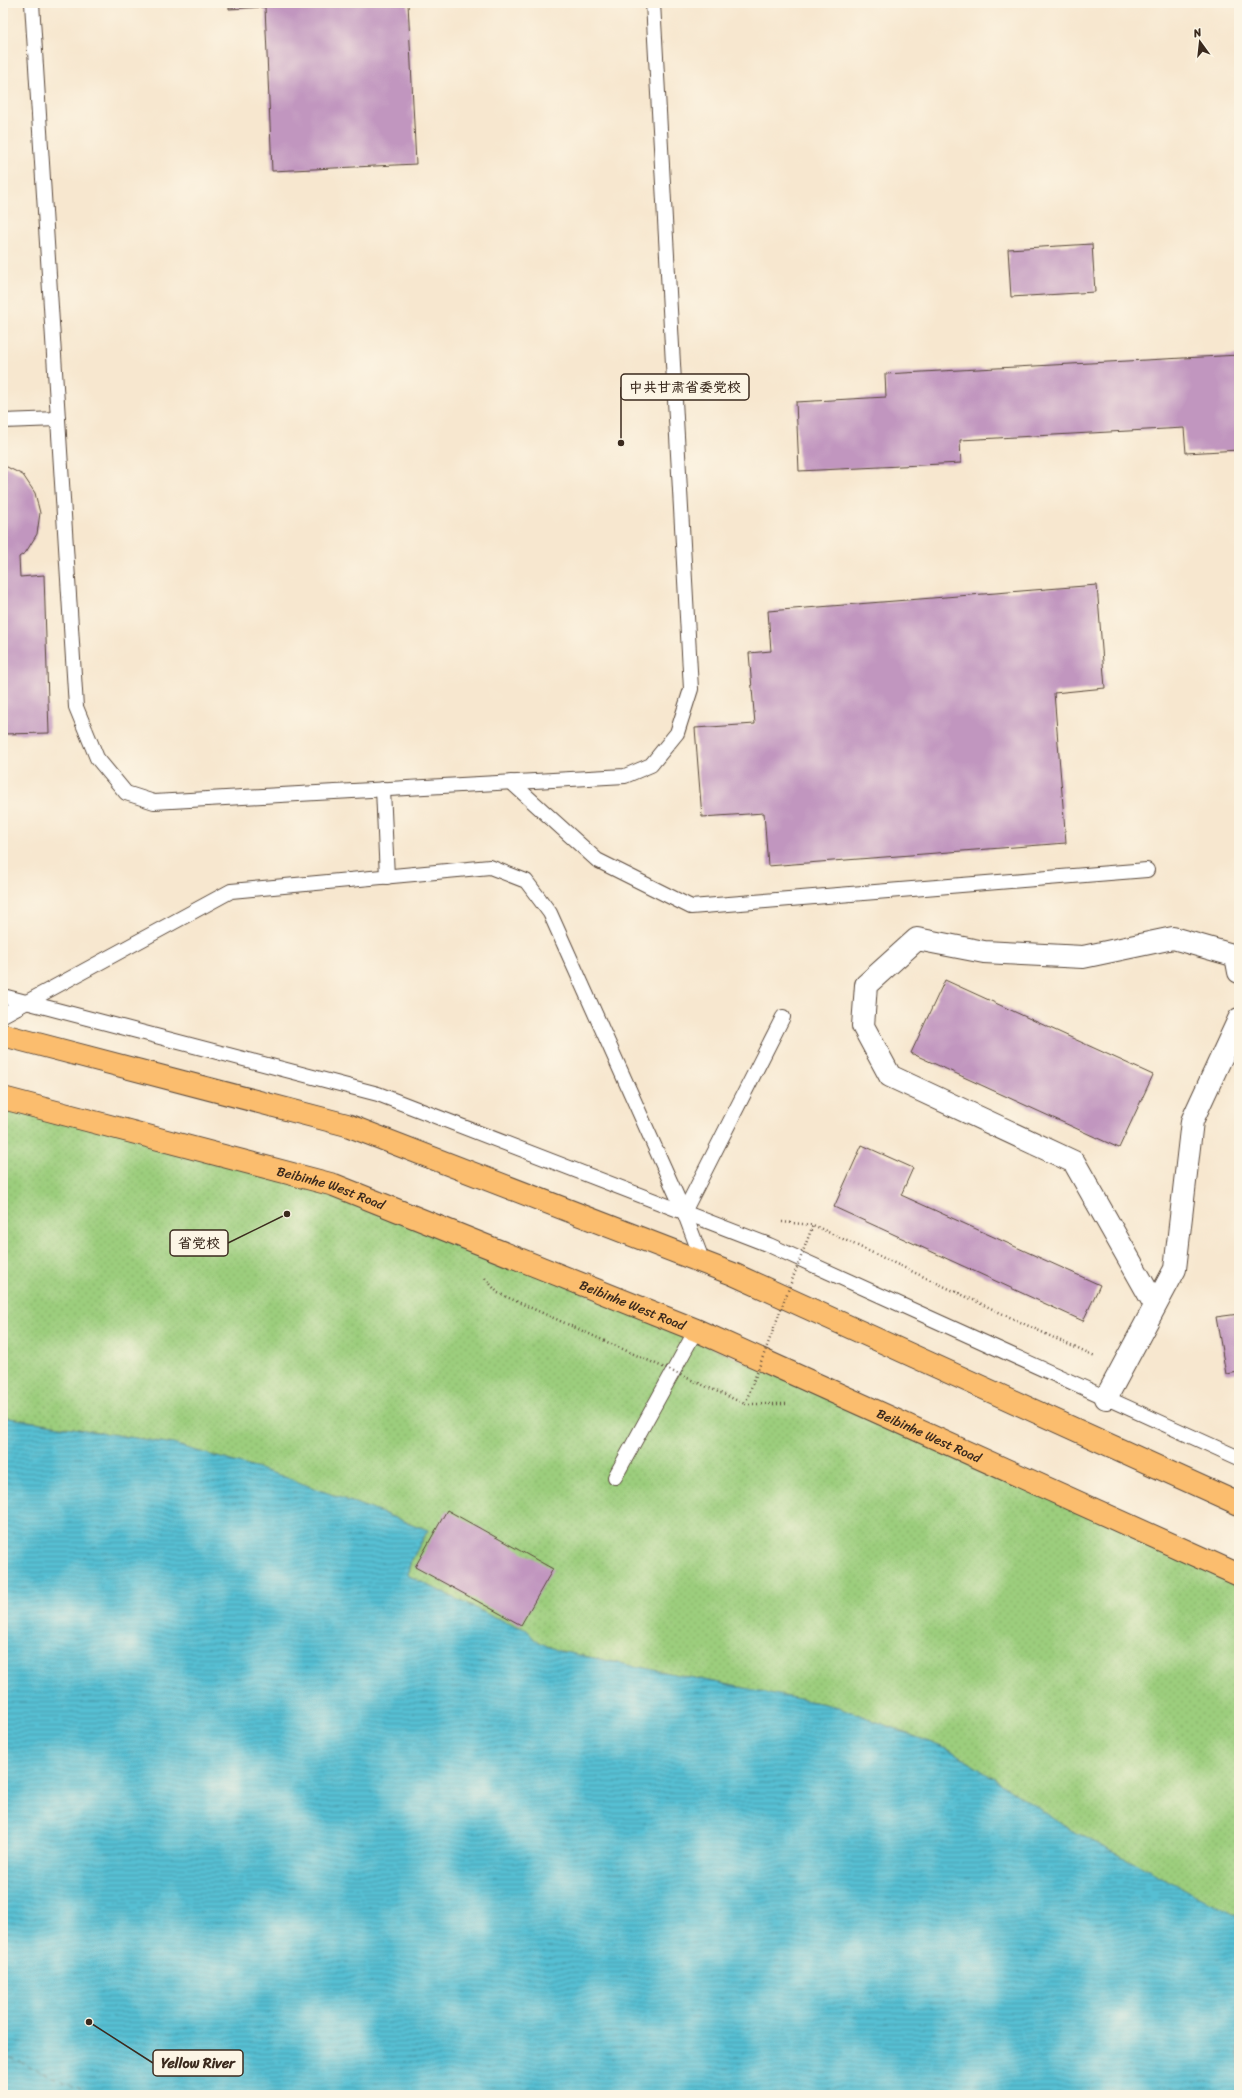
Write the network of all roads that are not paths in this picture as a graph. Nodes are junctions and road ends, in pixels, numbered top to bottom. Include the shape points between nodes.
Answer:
1 (32, 3) edge
2 (653, 3) edge
3 (58, 419) junction
4 (3, 421) edge
5 (511, 782) junction
6 (383, 789) junction
7 (1147, 870) dead end
8 (386, 877) junction
9 (1239, 972) edge
10 (3, 996) edge
11 (24, 1002) junction
12 (3, 1015) edge
13 (783, 1017) dead end
14 (1239, 1019) edge
15 (3, 1035) edge
16 (3, 1098) edge
17 (684, 1212) junction
18 (703, 1262) junction
19 (1156, 1305) junction
20 (696, 1330) junction
21 (1106, 1398) junction
22 (1239, 1458) edge
23 (615, 1477) dead end
24 (1239, 1504) edge
25 (1239, 1575) edge

1 - 3 lane
2 - 5 lane via 691,689 678,733 651,765 625,776
3 - 4 lane
3 - 6 lane via 76,707 97,758 126,793 154,802
5 - 6 lane
5 - 7 lane via 597,860 691,907
6 - 8 lane
8 - 11 lane via 231,891
8 - 17 lane via 490,867 526,881 550,913
9 - 19 street via 1236,956 1172,938 1083,957 984,952 917,939 866,985 863,1026 890,1076 1074,1162
10 - 11 lane
11 - 12 lane
11 - 17 lane via 378,1094
13 - 17 lane
14 - 19 street via 1192,1121 1174,1269
15 - 18 main road via 347,1125
16 - 20 main road, Beibinhe West Road via 334,1185
17 - 18 lane
17 - 21 lane via 769,1246
18 - 24 main road
19 - 21 street
20 - 23 lane
20 - 25 main road, Beibinhe West Road
21 - 22 lane

